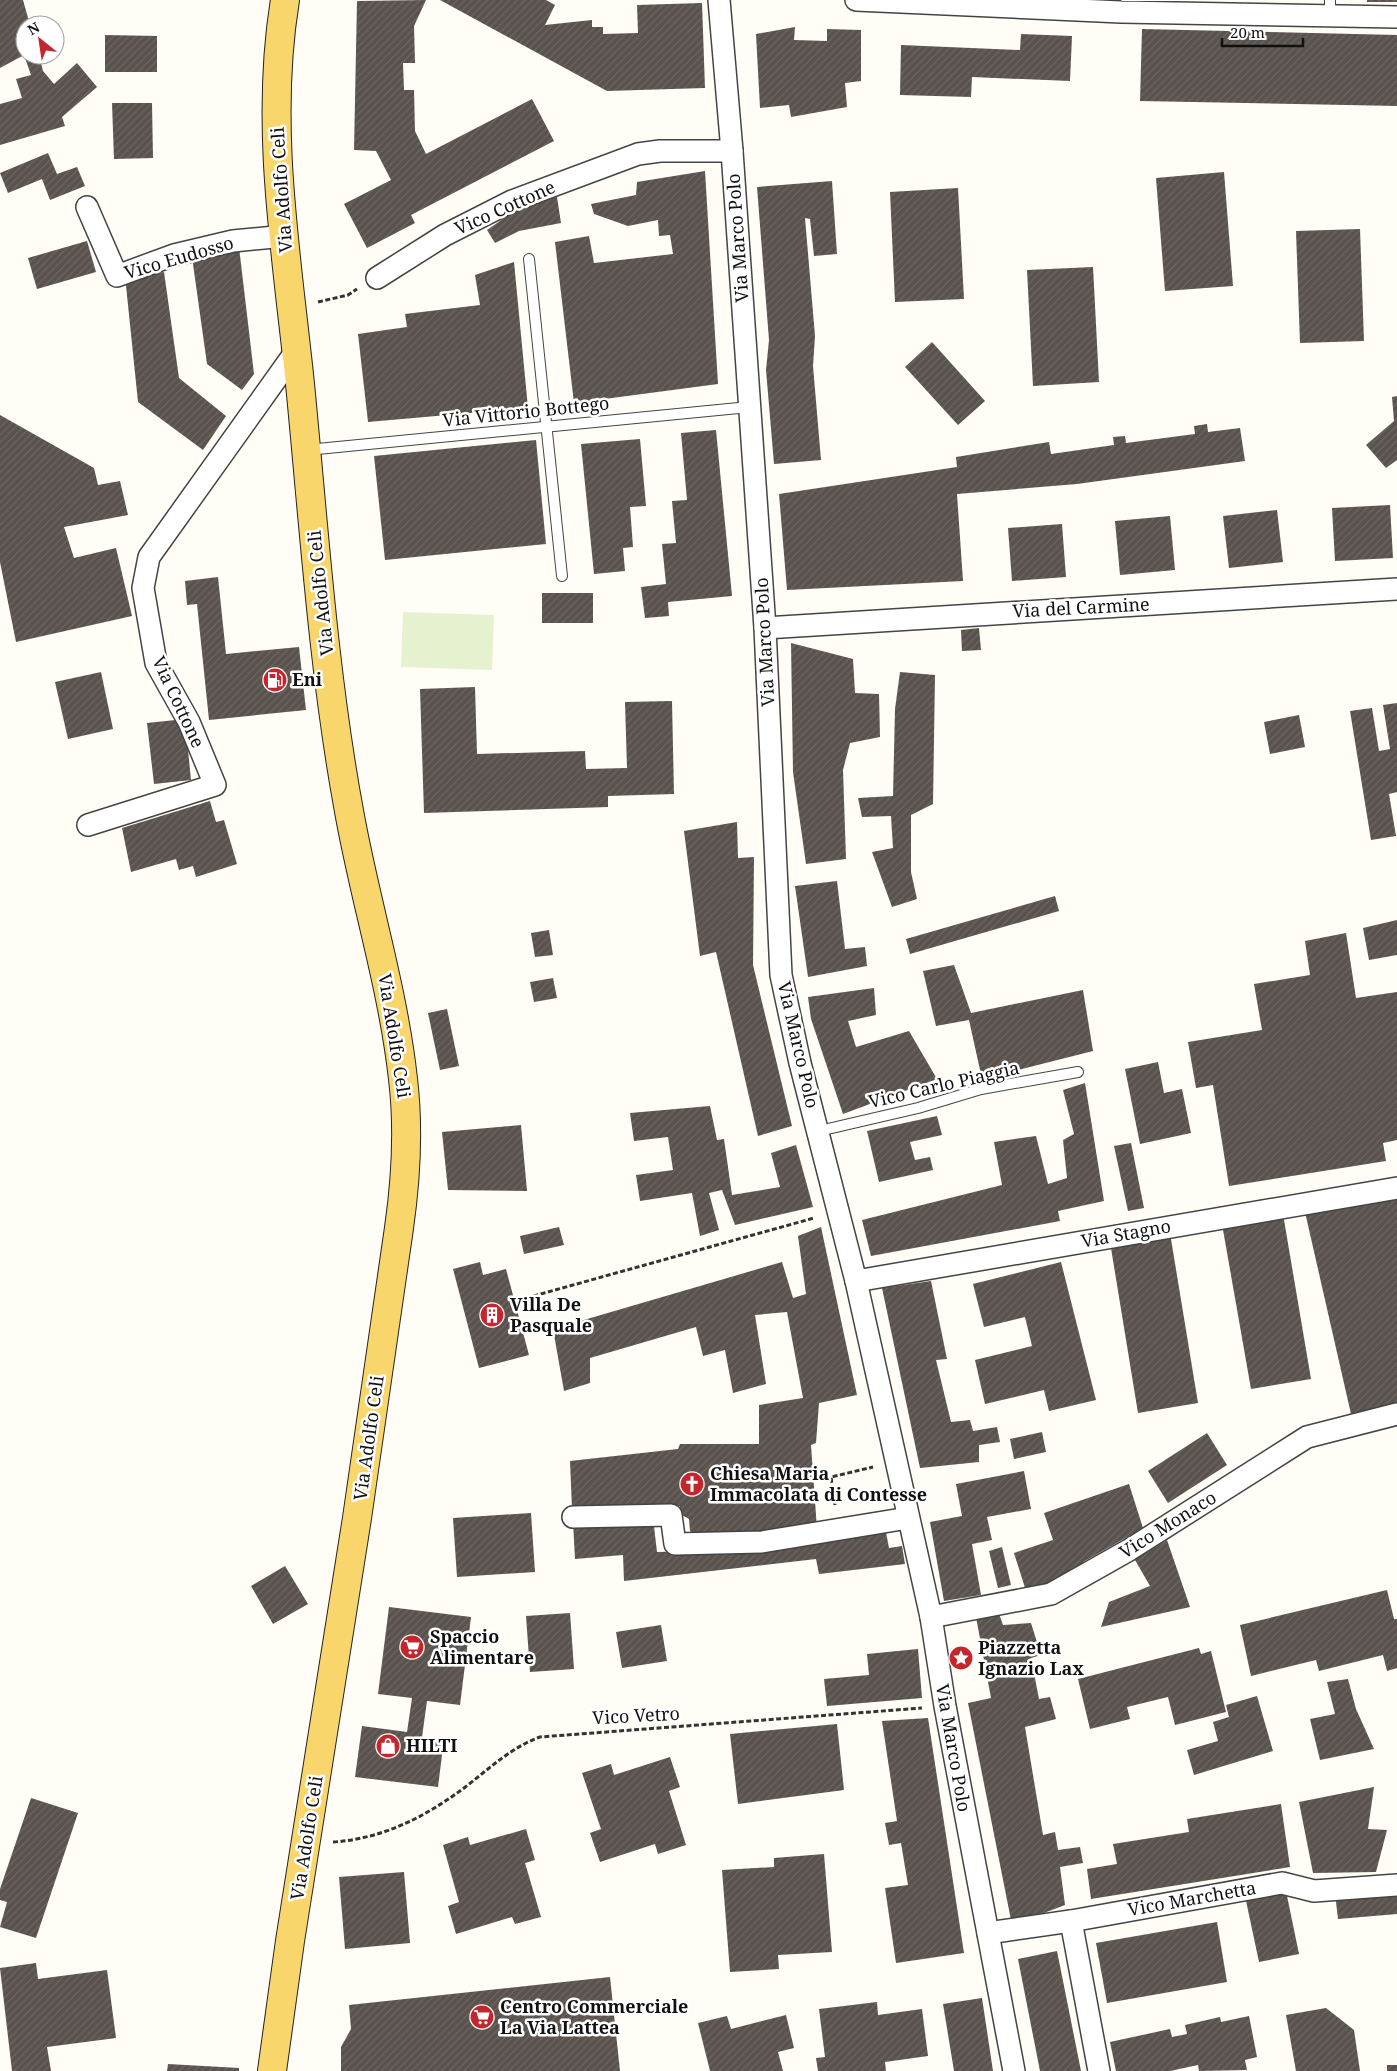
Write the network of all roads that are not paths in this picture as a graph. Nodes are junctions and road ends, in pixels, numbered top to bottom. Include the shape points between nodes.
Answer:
1 (285, 0) edge
2 (719, 0) edge
3 (856, 0) edge
4 (1121, 6) edge
5 (1330, 8) edge
6 (1397, 17) edge
7 (732, 151) junction
8 (87, 207) dead end
9 (284, 236) junction
10 (529, 259) dead end
11 (377, 278) road end
12 (296, 351) junction
13 (749, 407) junction
14 (546, 427) junction
15 (306, 450) junction
16 (562, 576) dead end
17 (1397, 589) edge
18 (765, 628) junction
19 (88, 825) dead end
20 (1078, 1072) dead end
21 (818, 1131) junction
22 (1397, 1188) edge
23 (856, 1281) junction
24 (1397, 1414) edge
25 (573, 1517) dead end
26 (908, 1518) junction
27 (931, 1617) junction
28 (1397, 1885) edge
29 (1071, 1921) junction
30 (988, 1933) junction
31 (272, 2071) edge
32 (1014, 2071) edge
33 (1099, 2071) edge

1 - 9 main road, Via Adolfo Celi via 279,48 277,130
2 - 7 street, Via Marco Polo
3 - 4 street
4 - 5 street
5 - 6 street
7 - 11 street, Vico Cottone via 638,154 512,201 446,234
7 - 13 street, Via Marco Polo
8 - 9 street, Vico Eudosso via 117,276 174,255 233,241
9 - 12 main road, Via Adolfo Celi
10 - 14 lane
12 - 15 main road, Via Adolfo Celi
12 - 19 street, Via Cottone via 149,557 143,588 156,664 189,722 216,785
13 - 14 lane, Via Vittorio Bottego
13 - 18 street, Via Marco Polo
14 - 15 lane, Via Vittorio Bottego
14 - 16 lane
15 - 31 main road, Via Adolfo Celi via 340,762 396,1029 404,1080 406,1142 404,1193 395,1257
17 - 18 street, Via del Carmine
18 - 21 street, Via Marco Polo via 781,975
20 - 21 lane, Vico Carlo Piaggia via 981,1089 918,1108
21 - 23 street, Via Marco Polo
22 - 23 street, Via Stagno
23 - 26 street, Via Marco Polo
24 - 27 street, Vico Monaco via 1307,1437 1129,1550 1051,1594
25 - 26 street via 671,1515 675,1544 762,1542
26 - 27 street, Via Marco Polo
27 - 30 street, Via Marco Polo
28 - 29 street, Vico Marchetta via 1314,1891 1282,1883
29 - 30 street, Vico Marchetta
29 - 33 street
30 - 32 street, Via Marco Polo

